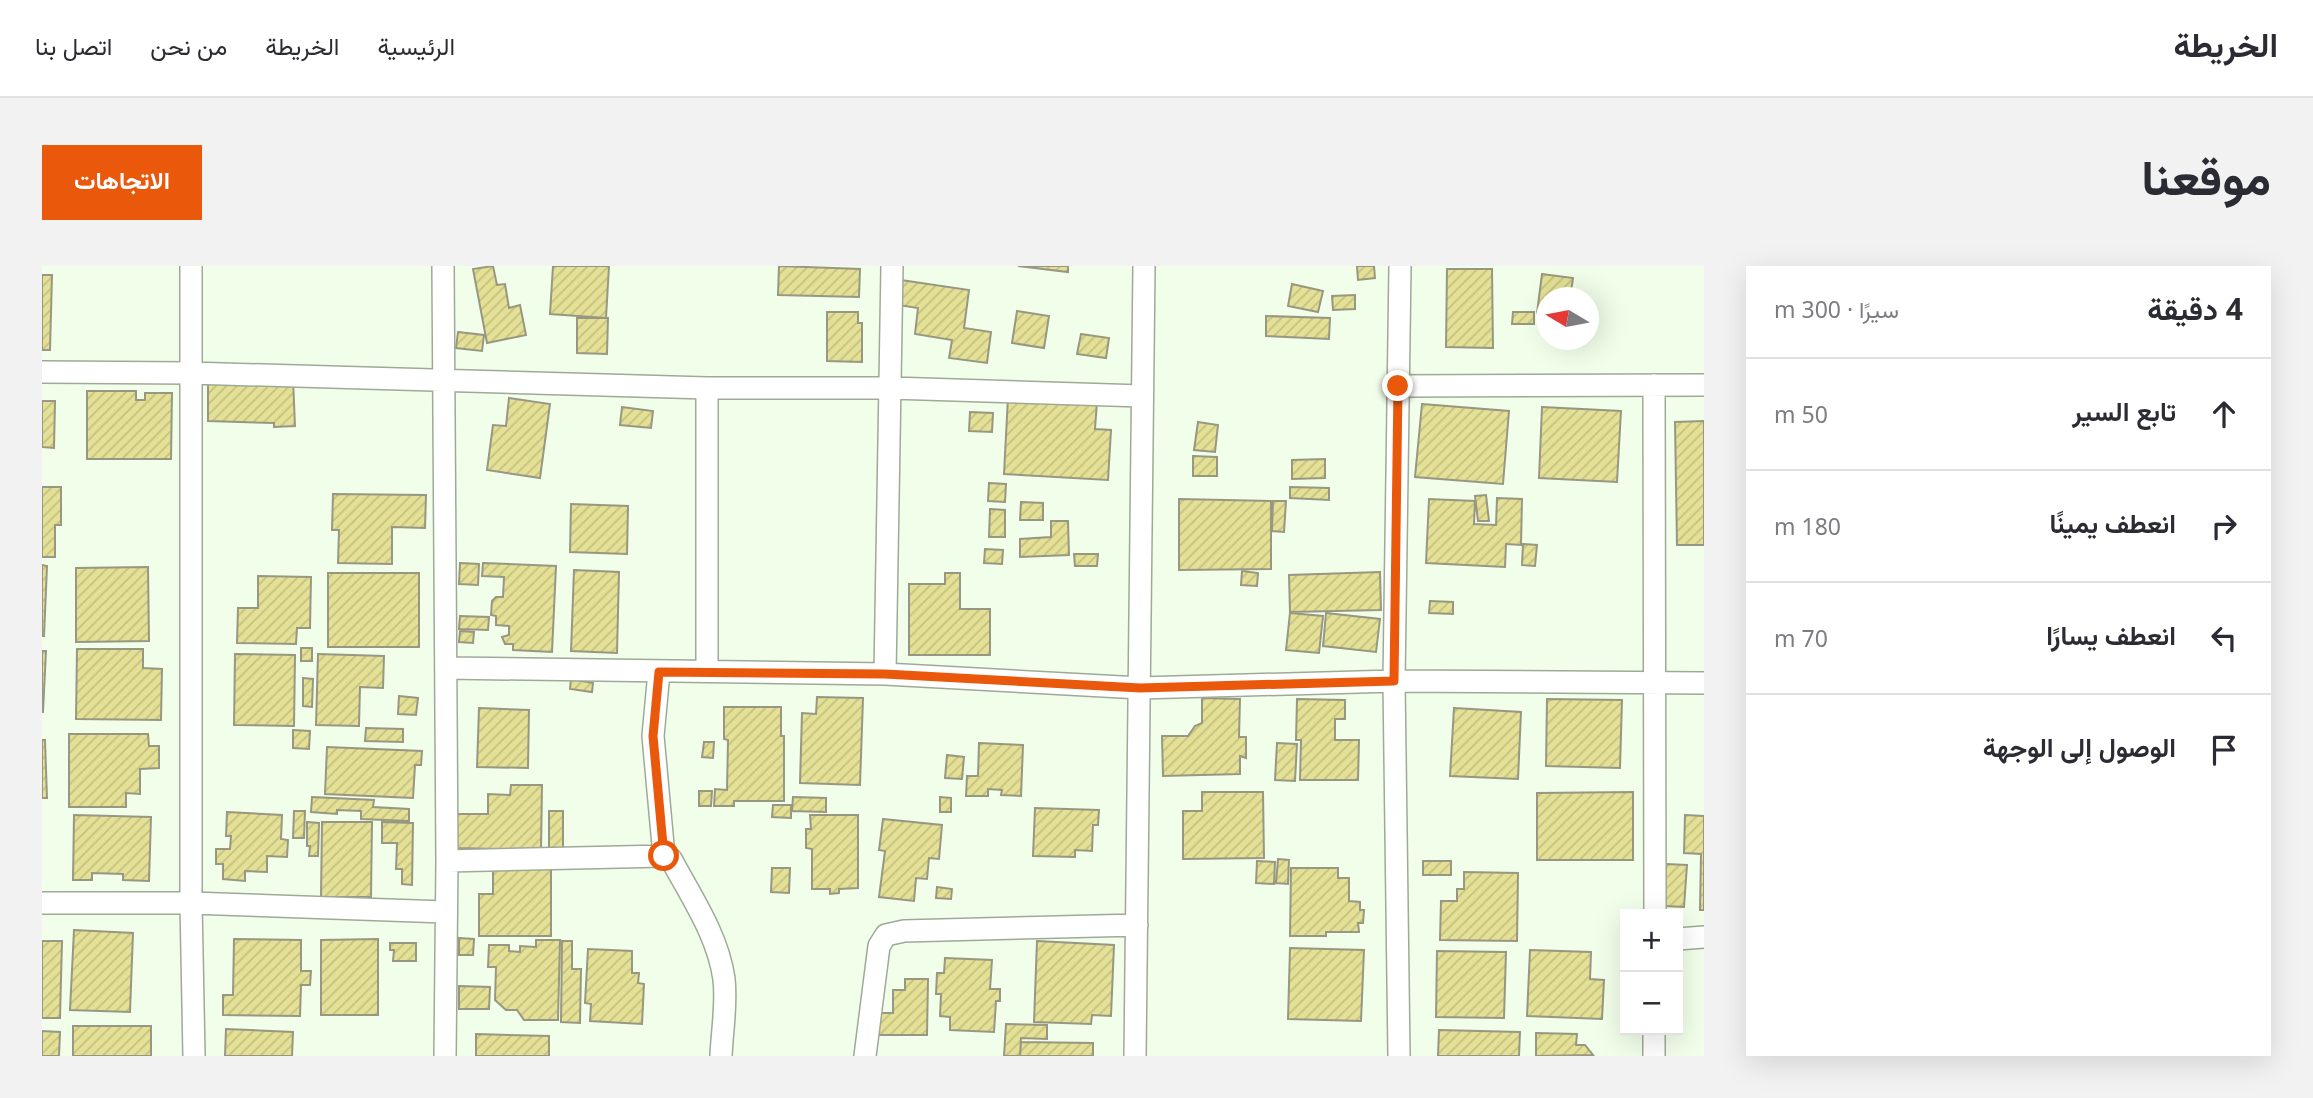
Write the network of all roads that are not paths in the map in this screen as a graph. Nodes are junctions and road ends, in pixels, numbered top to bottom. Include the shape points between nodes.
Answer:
1 (191, 266) edge
2 (443, 266) edge
3 (892, 266) edge
4 (1144, 266) edge
5 (1400, 266) edge
6 (42, 372) edge
7 (190, 373) junction
8 (442, 381) junction
9 (1654, 385) junction
10 (1704, 385) edge
11 (1398, 386) junction
12 (707, 388) junction
13 (891, 388) junction
14 (1142, 396) junction
15 (446, 668) junction
16 (707, 671) junction
17 (659, 672) junction
18 (885, 674) junction
19 (1394, 681) junction
20 (1653, 682) junction
21 (1704, 682) edge
22 (1140, 688) junction
23 (664, 856) junction
24 (447, 861) junction
25 (42, 903) edge
26 (191, 903) junction
27 (1655, 909) edge
28 (446, 912) junction
29 (1137, 925) junction
30 (1704, 937) edge
31 (1683, 939) edge
32 (1654, 1035) edge
33 (194, 1056) edge
34 (445, 1056) edge
35 (721, 1056) edge
36 (865, 1056) edge
37 (1135, 1056) edge
38 (1399, 1056) edge
39 (1654, 1056) edge

1 - 7 street
2 - 8 street
3 - 13 street
4 - 14 street
5 - 11 street
6 - 7 street
7 - 8 street
7 - 26 street
8 - 12 street
8 - 15 street
9 - 10 street
9 - 11 street
9 - 20 street
11 - 19 street
12 - 13 street
12 - 16 street
13 - 14 street
13 - 18 street
14 - 22 street
15 - 17 street
15 - 24 street
16 - 17 street
16 - 18 street
17 - 23 street via 653,736
18 - 22 street
19 - 20 street
19 - 22 street
19 - 38 street
20 - 21 street
20 - 27 street
22 - 29 street
23 - 24 street
23 - 35 street via 671,859 720,959 724,983
24 - 28 street
25 - 26 street
26 - 28 street
26 - 33 street
28 - 34 street
29 - 36 street via 886,935 878,946
29 - 37 street
30 - 31 street
32 - 39 street

